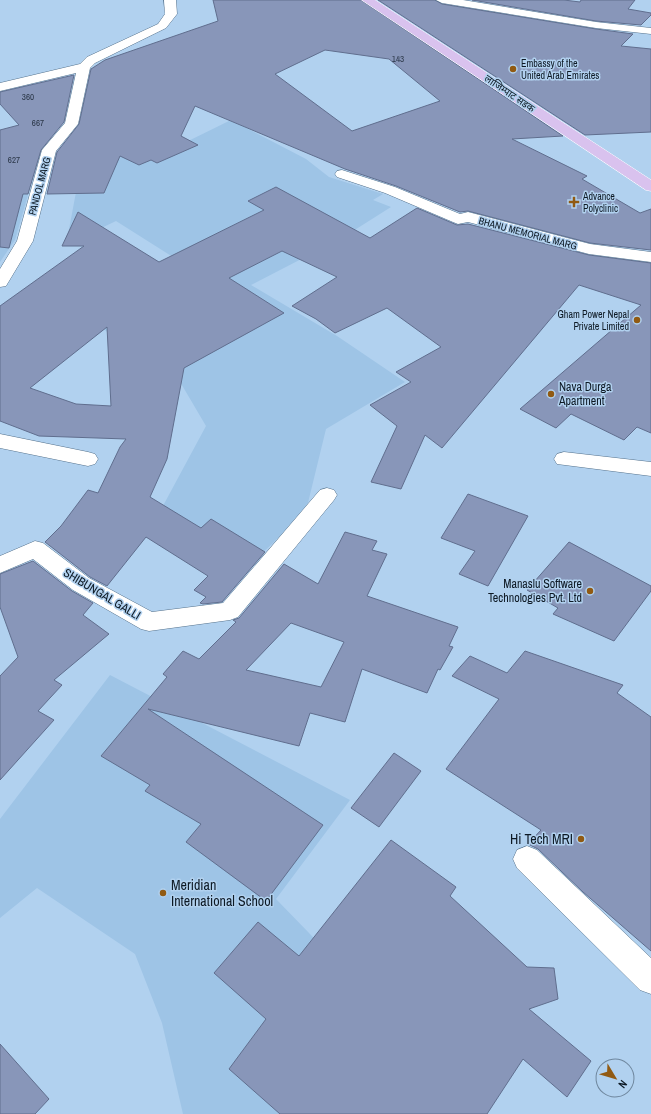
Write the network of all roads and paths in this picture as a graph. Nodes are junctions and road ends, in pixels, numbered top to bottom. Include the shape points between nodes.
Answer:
1 (170, 0) edge
2 (368, 0) edge
3 (442, 0) edge
4 (651, 30) edge
5 (84, 67) junction
6 (0, 87) edge
7 (342, 174) dead end
8 (651, 187) edge
9 (651, 257) edge
10 (0, 282) edge
11 (0, 441) edge
12 (88, 459) dead end
13 (564, 459) dead end
14 (651, 469) edge
15 (327, 495) dead end
16 (0, 564) edge
17 (527, 859) dead end
18 (651, 979) edge

1 - 5 street via 171,14 162,26 91,60
2 - 8 main road, लाजिम्पाट सडक
3 - 4 street via 589,24
5 - 6 street
5 - 10 street, PANDOL MARG via 70,124 48,150 25,241
7 - 9 street, BHANU MEMORIAL MARG via 390,190 458,219 468,217 589,249
11 - 12 street
13 - 14 street
15 - 16 street, SHIBUNGAL GALLI via 230,611 149,622 81,584 35,549
17 - 18 street

